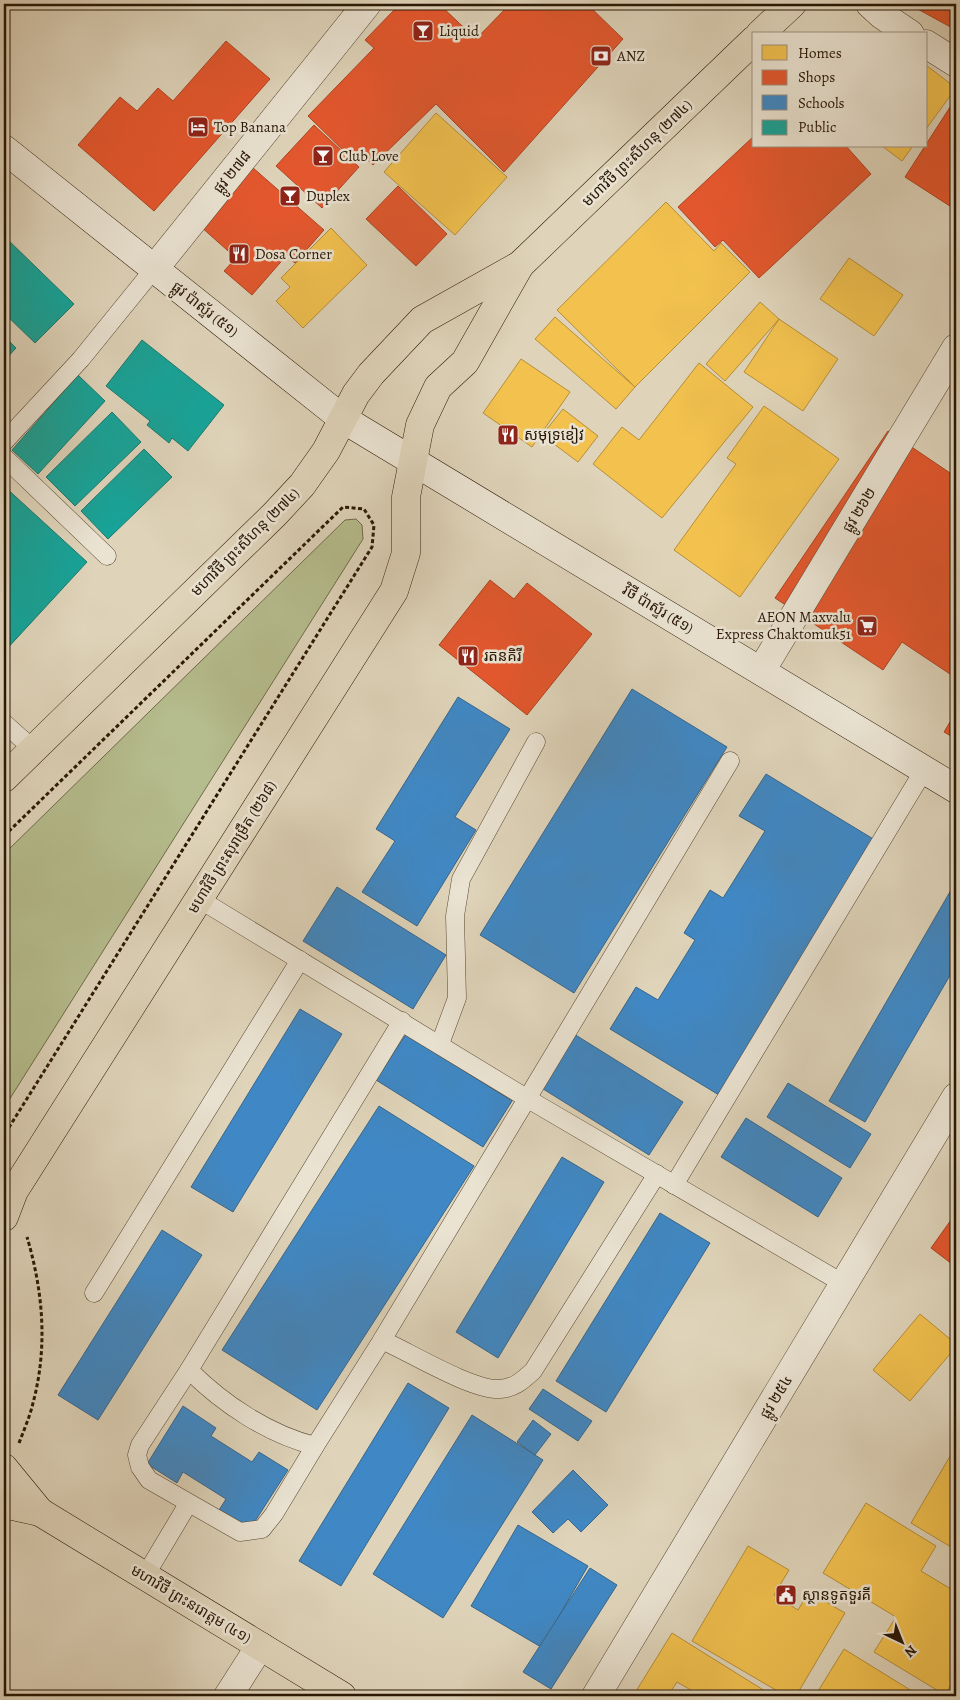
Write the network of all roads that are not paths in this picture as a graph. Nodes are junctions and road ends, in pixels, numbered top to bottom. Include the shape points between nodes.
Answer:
1 (367, 4) edge
2 (792, 4) edge
3 (870, 4) edge
4 (762, 32) edge
5 (907, 32) edge
6 (752, 42) edge
7 (928, 45) edge
8 (956, 63) edge
9 (4, 149) edge
10 (520, 265) junction
11 (154, 269) junction
12 (956, 348) edge
13 (343, 419) junction
14 (4, 442) edge
15 (411, 461) junction
16 (6, 463) edge
17 (107, 556) dead end
18 (761, 671) junction
19 (4, 722) edge
20 (536, 742) dead end
21 (32, 749) junction
22 (730, 761) dead end
23 (924, 770) junction
24 (4, 778) edge
25 (956, 790) edge
26 (199, 899) junction
27 (300, 960) junction
28 (402, 1021) junction
29 (440, 1044) junction
30 (956, 1097) edge
31 (528, 1099) junction
32 (656, 1174) junction
33 (674, 1185) junction
34 (4, 1217) edge
35 (844, 1284) junction
36 (94, 1294) dead end
37 (382, 1340) junction
38 (189, 1370) junction
39 (315, 1446) junction
40 (6, 1471) edge
41 (4, 1504) edge
42 (188, 1504) junction
43 (40, 1512) junction
44 (145, 1576) junction
45 (260, 1646) junction
46 (228, 1696) edge
47 (342, 1696) edge
48 (596, 1696) edge

1 - 11 street, ផ្លូវ ២៧៨
2 - 4 main road
3 - 5 street
6 - 10 main road, មហាវិថី ព្រះសីហនុ (២៧៤)
7 - 8 street
9 - 11 street, ផ្លូវ ប៉ាស្ទ័រ (៥១)
10 - 13 main road, មហាវិថី ព្រះសីហនុ (២៧៤) via 422,320 371,374
10 - 15 main road, មហាវិថី ព្រះសីហនុ (២៧៤) via 465,362 438,387 420,425
11 - 13 street, ផ្លូវ ប៉ាស្ទ័រ (៥១)
11 - 14 lane via 81,359
12 - 18 street, ផ្លូវ ២៦២
13 - 15 street, ផ្លូវ ប៉ាស្ទ័រ (៥១)
13 - 21 main road, មហាវិថី ព្រះសីហនុ (២៧៤) via 326,451 275,514
15 - 18 street, វិថី ប៉ាស្ទ័រ (៥១)
15 - 26 main road, មហាវិថី ព្រះសុរាម្រឹត (២៦៨) via 406,497 406,553 394,592
16 - 17 lane
18 - 23 street, វិថី ប៉ាស្ទ័រ (៥១)
19 - 21 lane
20 - 29 lane via 461,879 455,916 457,998
21 - 24 main road, មហាវិថី ព្រះសីហនុ (២៧៤)
22 - 31 lane
23 - 25 street, វិថី ប៉ាស្ទ័រ (៥១)
23 - 33 lane
26 - 27 lane
26 - 34 main road, មហាវិថី ព្រះសុរាម្រឹត (២៦៨) via 14,1191
27 - 28 lane
27 - 36 lane
28 - 29 lane
28 - 38 lane
29 - 31 lane
30 - 35 street, ផ្លូវ ២៥៤
31 - 32 lane
31 - 37 lane
32 - 33 lane
32 - 37 lane via 533,1371 518,1385 500,1389 474,1384
33 - 35 lane
35 - 48 street, ផ្លូវ ២៥៤
37 - 39 lane
38 - 39 lane via 218,1397 288,1439
38 - 42 lane via 136,1456 150,1480
39 - 42 lane via 262,1529 240,1532
40 - 43 main road, មហាវិថី ព្រះនរោត្តម (៤១)
41 - 43 main road, មហាវិថី ព្រះនរោត្តម (៤១)
42 - 44 lane
43 - 44 main road, មហាវិថី ព្រះនរោត្តម (៤១)
44 - 45 main road, មហាវិថី ព្រះនរោត្តម (៤១)
45 - 46 street
45 - 47 main road, មហាវិថី ព្រះនរោត្តម (៤១)

